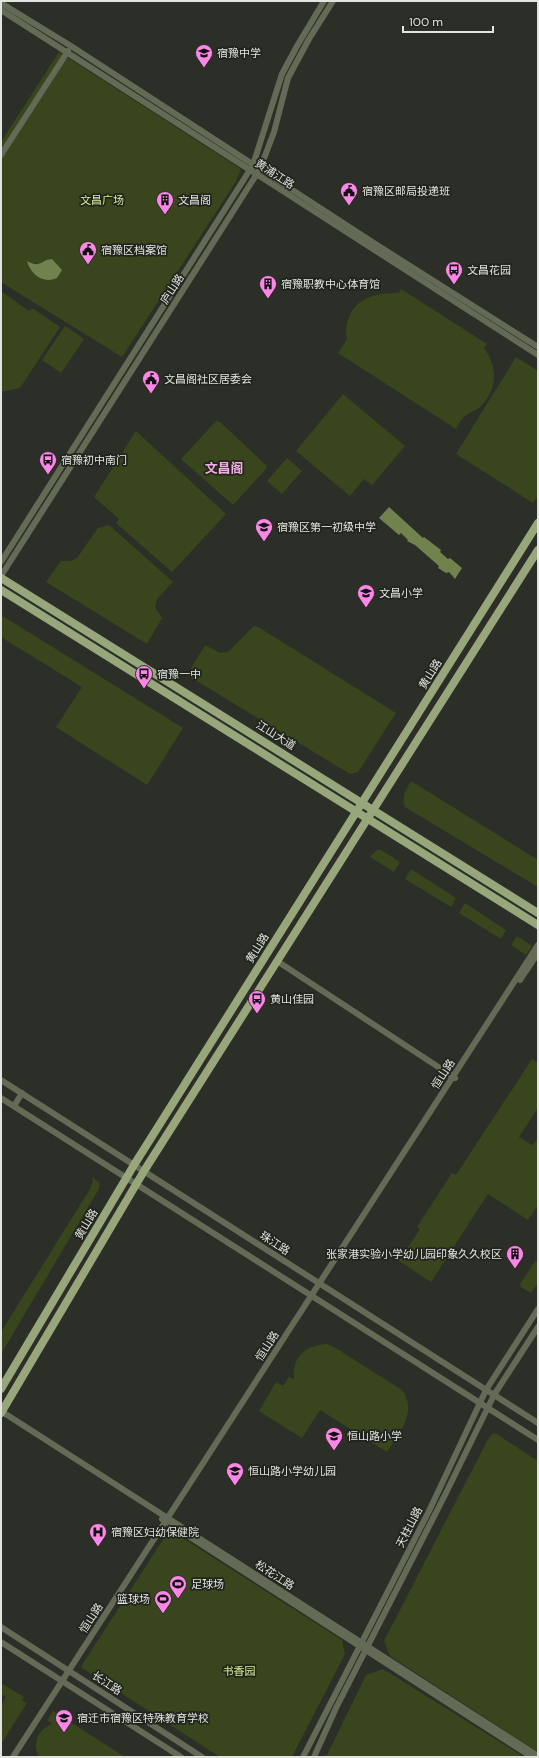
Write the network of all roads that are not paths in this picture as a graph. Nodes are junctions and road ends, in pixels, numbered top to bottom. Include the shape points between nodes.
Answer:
1 (324, 1) edge
2 (333, 1) edge
3 (1, 3) edge
4 (1, 10) edge
5 (71, 46) junction
6 (67, 52) junction
7 (1, 155) edge
8 (252, 168) junction
9 (259, 172) junction
10 (538, 347) edge
11 (538, 355) edge
12 (538, 523) edge
13 (538, 550) edge
14 (1, 562) edge
15 (1, 577) edge
16 (1, 590) edge
17 (362, 802) junction
18 (374, 810) junction
19 (356, 811) junction
20 (368, 819) junction
21 (538, 913) edge
22 (538, 925) edge
23 (538, 945) edge
24 (538, 953) edge
25 (277, 961) junction
26 (455, 1078) junction
27 (1, 1080) edge
28 (22, 1094) junction
29 (1, 1098) edge
30 (14, 1106) junction
31 (134, 1165) junction
32 (144, 1171) junction
33 (127, 1176) junction
34 (137, 1183) junction
35 (321, 1285) junction
36 (313, 1296) junction
37 (538, 1309) edge
38 (384, 1325) junction
39 (538, 1327) edge
40 (377, 1337) junction
41 (1, 1389) edge
42 (486, 1390) junction
43 (494, 1395) junction
44 (479, 1402) junction
45 (488, 1408) junction
46 (1, 1413) edge
47 (538, 1423) edge
48 (538, 1440) edge
49 (168, 1521) junction
50 (1, 1627) edge
51 (1, 1642) edge
52 (361, 1644) junction
53 (367, 1648) junction
54 (70, 1672) junction
55 (63, 1682) junction
56 (538, 1756) edge
57 (13, 1757) edge
58 (17, 1757) edge
59 (180, 1757) edge
60 (202, 1757) edge
61 (303, 1757) edge
62 (314, 1757) edge
63 (532, 1757) edge

1 - 8 street, 庐山路 via 282,74
2 - 9 street, 庐山路 via 309,38 288,78 274,132
3 - 5 street, 黄浦江路
4 - 6 street, 黄浦江路
5 - 6 street
5 - 8 street, 黄浦江路
6 - 7 street
6 - 8 street, 黄浦江路
8 - 9 street, 黄浦江路
8 - 14 street, 庐山路
9 - 10 street, 黄浦江路
9 - 11 street, 黄浦江路
9 - 15 street, 庐山路
12 - 17 main road, 黄山路
13 - 18 main road, 黄山路
15 - 17 main road, 江山大道
16 - 19 main road, 江山大道
17 - 18 main road, 江山大道
17 - 19 main road, 黄山路
18 - 20 main road, 黄山路
18 - 21 main road, 江山大道
19 - 20 main road, 江山大道
19 - 31 main road, 黄山路
20 - 22 main road, 江山大道
20 - 25 main road, 黄山路
23 - 26 street, 恒山路
24 - 26 street, 恒山路
25 - 26 street
25 - 32 main road, 黄山路
26 - 35 street, 恒山路
27 - 28 street, 珠江路
28 - 30 street
28 - 31 street, 珠江路
29 - 30 street
30 - 33 street
31 - 32 street, 珠江路
31 - 33 main road, 黄山路
32 - 34 main road, 黄山路
32 - 35 street, 珠江路
33 - 34 street
33 - 41 main road, 黄山路
34 - 36 street
34 - 46 main road, 黄山路
35 - 36 street, 恒山路
35 - 38 street, 珠江路
36 - 40 street
36 - 49 street, 恒山路
37 - 42 street, 天柱山路
38 - 40 street
38 - 42 street, 珠江路
39 - 43 street, 天柱山路
40 - 44 street
42 - 43 street, 珠江路
42 - 44 street, 天柱山路
43 - 45 street, 天柱山路
43 - 47 street, 珠江路
44 - 45 street
44 - 52 street, 天柱山路 via 429,1511
45 - 48 street
45 - 53 street, 天柱山路
46 - 49 street, 松花江路
49 - 52 street, 松花江路
49 - 54 street, 恒山路
50 - 54 street, 长江路
51 - 55 street, 长江路
52 - 53 street, 松花江路
52 - 61 street, 天柱山路
53 - 56 street, 松花江路
53 - 62 street, 天柱山路
53 - 63 street, 松花江路
54 - 55 street, 恒山路
54 - 60 street, 长江路
55 - 57 street, 恒山路
55 - 58 street, 恒山路
55 - 59 street, 长江路

